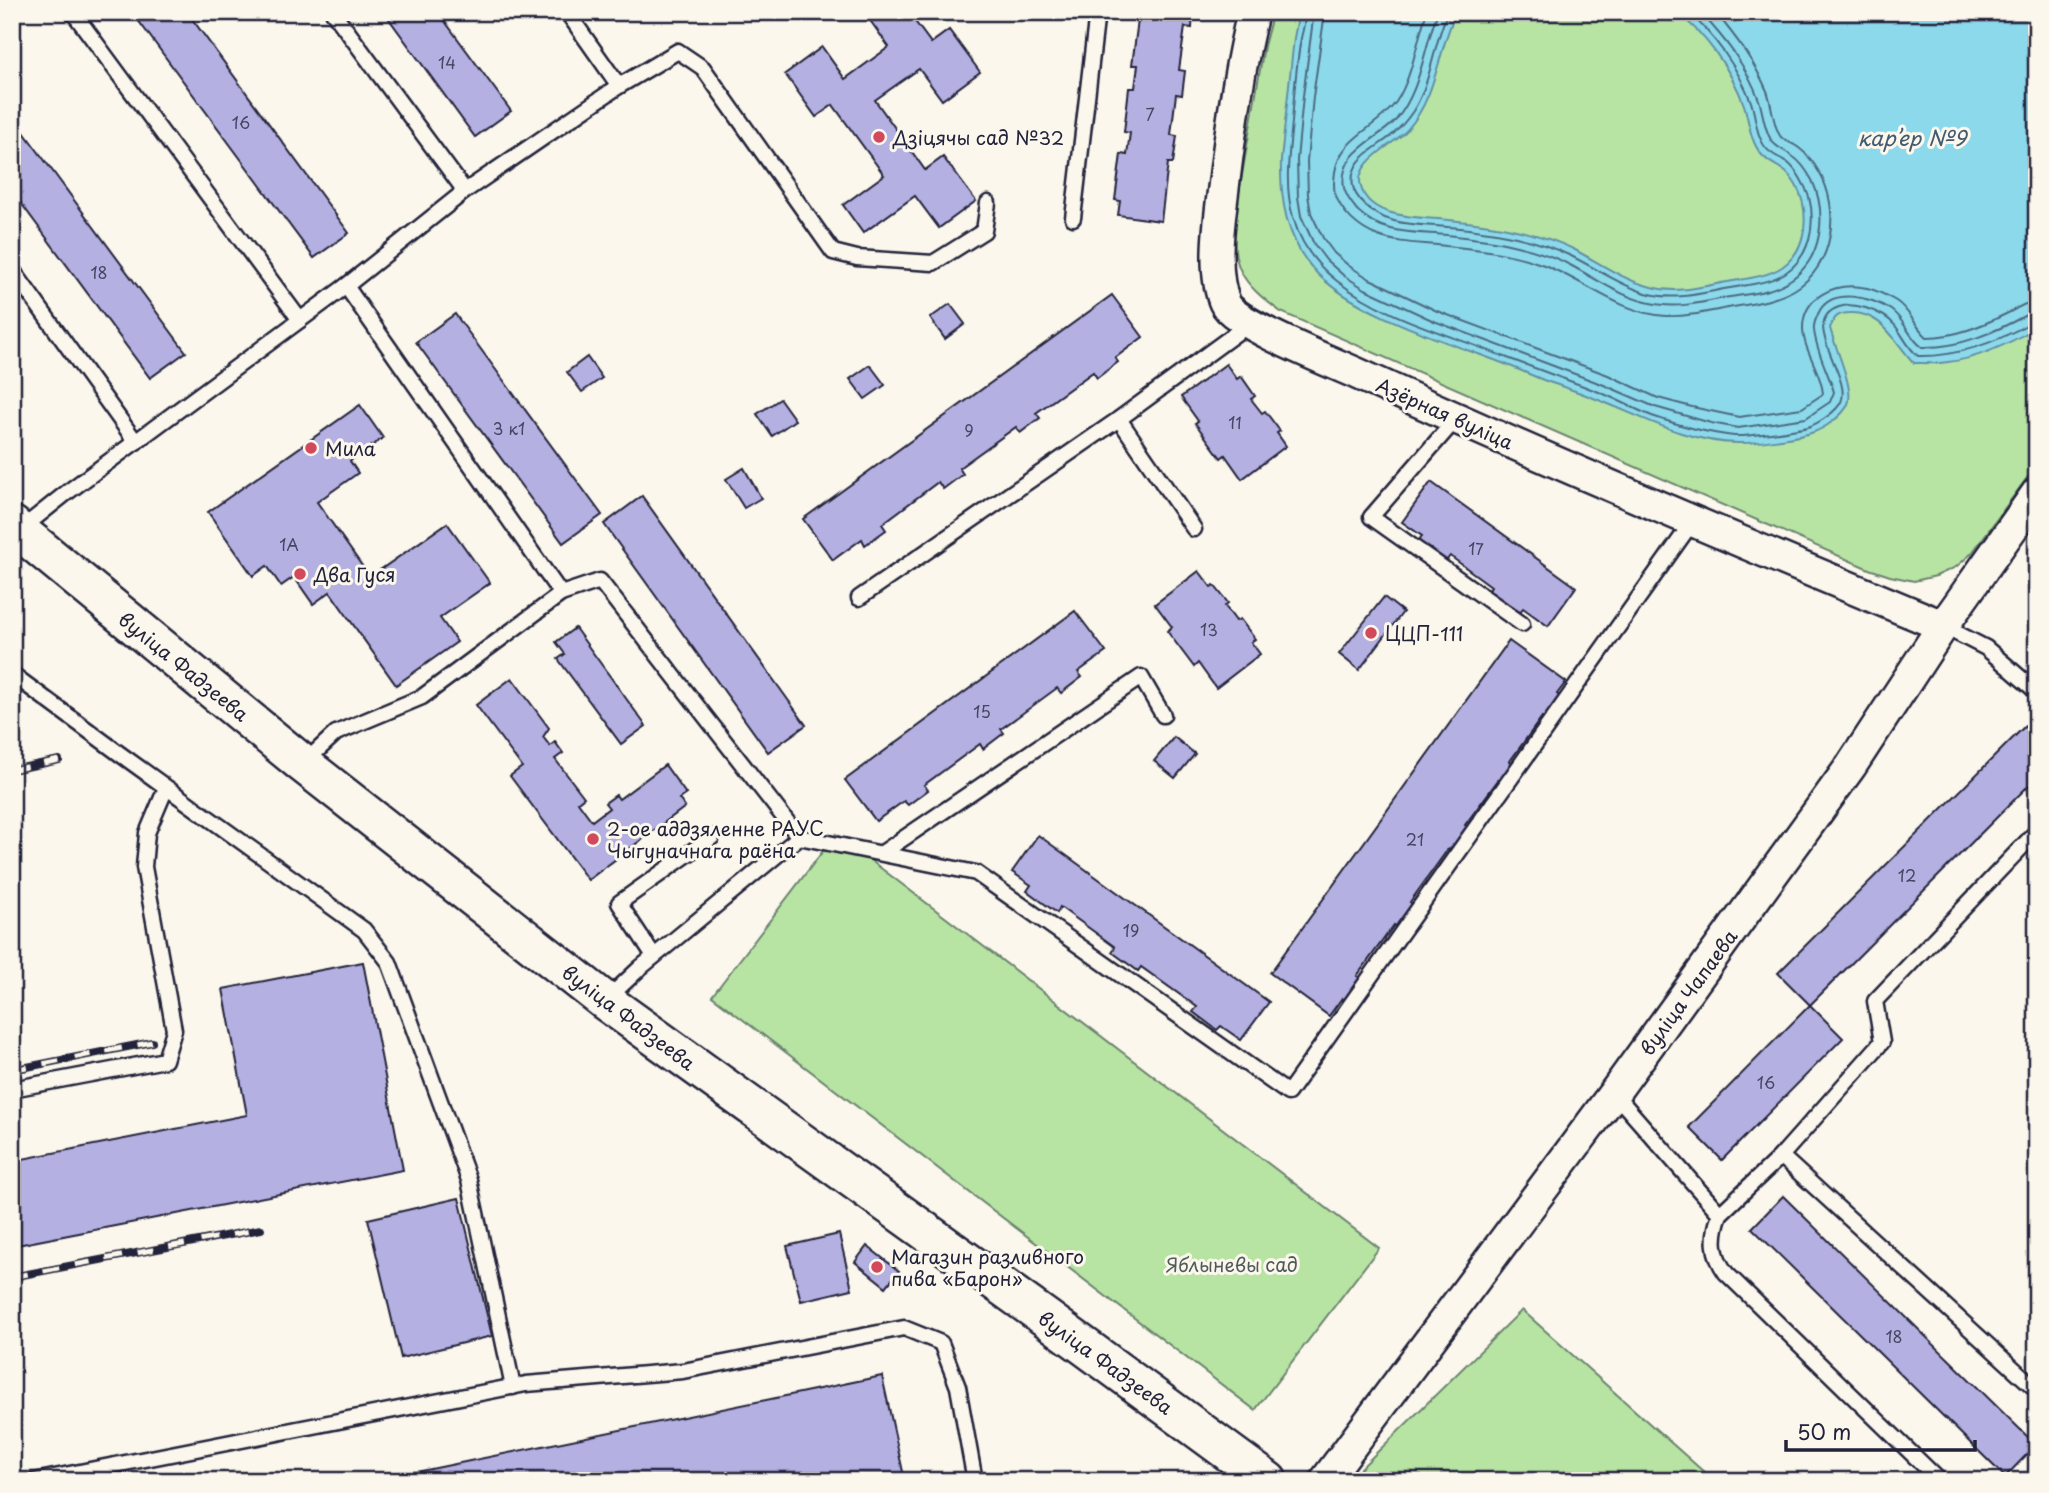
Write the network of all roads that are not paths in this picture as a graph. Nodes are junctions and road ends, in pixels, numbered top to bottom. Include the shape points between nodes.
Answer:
1 (73, 12) edge
2 (333, 12) edge
3 (567, 12) edge
4 (1097, 12) edge
5 (1253, 12) edge
6 (618, 86) junction
7 (465, 191) junction
8 (988, 203) dead end
9 (1073, 218) dead end
10 (12, 270) edge
11 (346, 286) junction
12 (300, 320) junction
13 (1250, 323) junction
14 (1119, 419) junction
15 (1456, 419) junction
16 (136, 442) junction
17 (2037, 493) edge
18 (1693, 521) junction
19 (15, 528) edge
20 (1194, 529) dead end
21 (561, 594) junction
22 (859, 598) dead end
23 (1522, 624) dead end
24 (1943, 626) junction
25 (12, 674) edge
26 (2037, 692) edge
27 (1163, 715) dead end
28 (303, 764) junction
29 (166, 788) junction
30 (2037, 831) edge
31 (712, 837) dead end
32 (799, 837) junction
33 (882, 853) junction
34 (654, 956) junction
35 (605, 1001) junction
36 (12, 1089) edge
37 (1614, 1093) junction
38 (1781, 1156) junction
39 (1720, 1214) junction
40 (513, 1387) junction
41 (2037, 1391) edge
42 (34, 1481) edge
43 (975, 1481) edge
44 (1268, 1481) edge
45 (1325, 1481) edge
46 (1940, 1481) edge

1 - 12 lane
2 - 7 lane
3 - 6 lane
4 - 9 lane
5 - 13 street, Азёрная вуліца via 1237,89 1218,236 1225,305
6 - 7 lane
6 - 8 lane via 678,51 703,68 833,252 933,263 984,231
7 - 11 lane
10 - 16 lane
11 - 12 lane
11 - 21 lane
12 - 16 lane
13 - 14 lane
13 - 15 street, Азёрная вуліца
14 - 20 lane
14 - 22 lane
15 - 18 street, Азёрная вуліца
15 - 23 lane via 1371,517
16 - 19 lane
17 - 24 street, вуліца Чапаева
18 - 24 street, Азёрная вуліца
18 - 33 lane via 1288,1093 976,873
19 - 28 street, вуліца Фадзеева
21 - 28 lane via 422,697 336,733
21 - 32 lane via 600,581
24 - 26 lane via 1986,648
24 - 37 street, вуліца Чапаева via 1851,766
25 - 29 lane
27 - 33 lane via 1141,677
28 - 35 street, вуліца Фадзеева
29 - 36 lane via 148,833 144,867 174,1030 165,1060
29 - 40 lane via 364,930 389,962 469,1181
30 - 38 lane via 1875,1001 1882,1042
31 - 34 lane via 619,903
32 - 33 lane
32 - 34 lane
34 - 35 lane
35 - 44 street, вуліца Фадзеева
37 - 39 lane
37 - 45 street, вуліца Чапаева
38 - 39 lane
38 - 41 lane
39 - 46 lane via 1714,1243 1717,1261 1726,1273
40 - 42 lane
40 - 43 lane via 683,1371 904,1328 941,1343 958,1387

